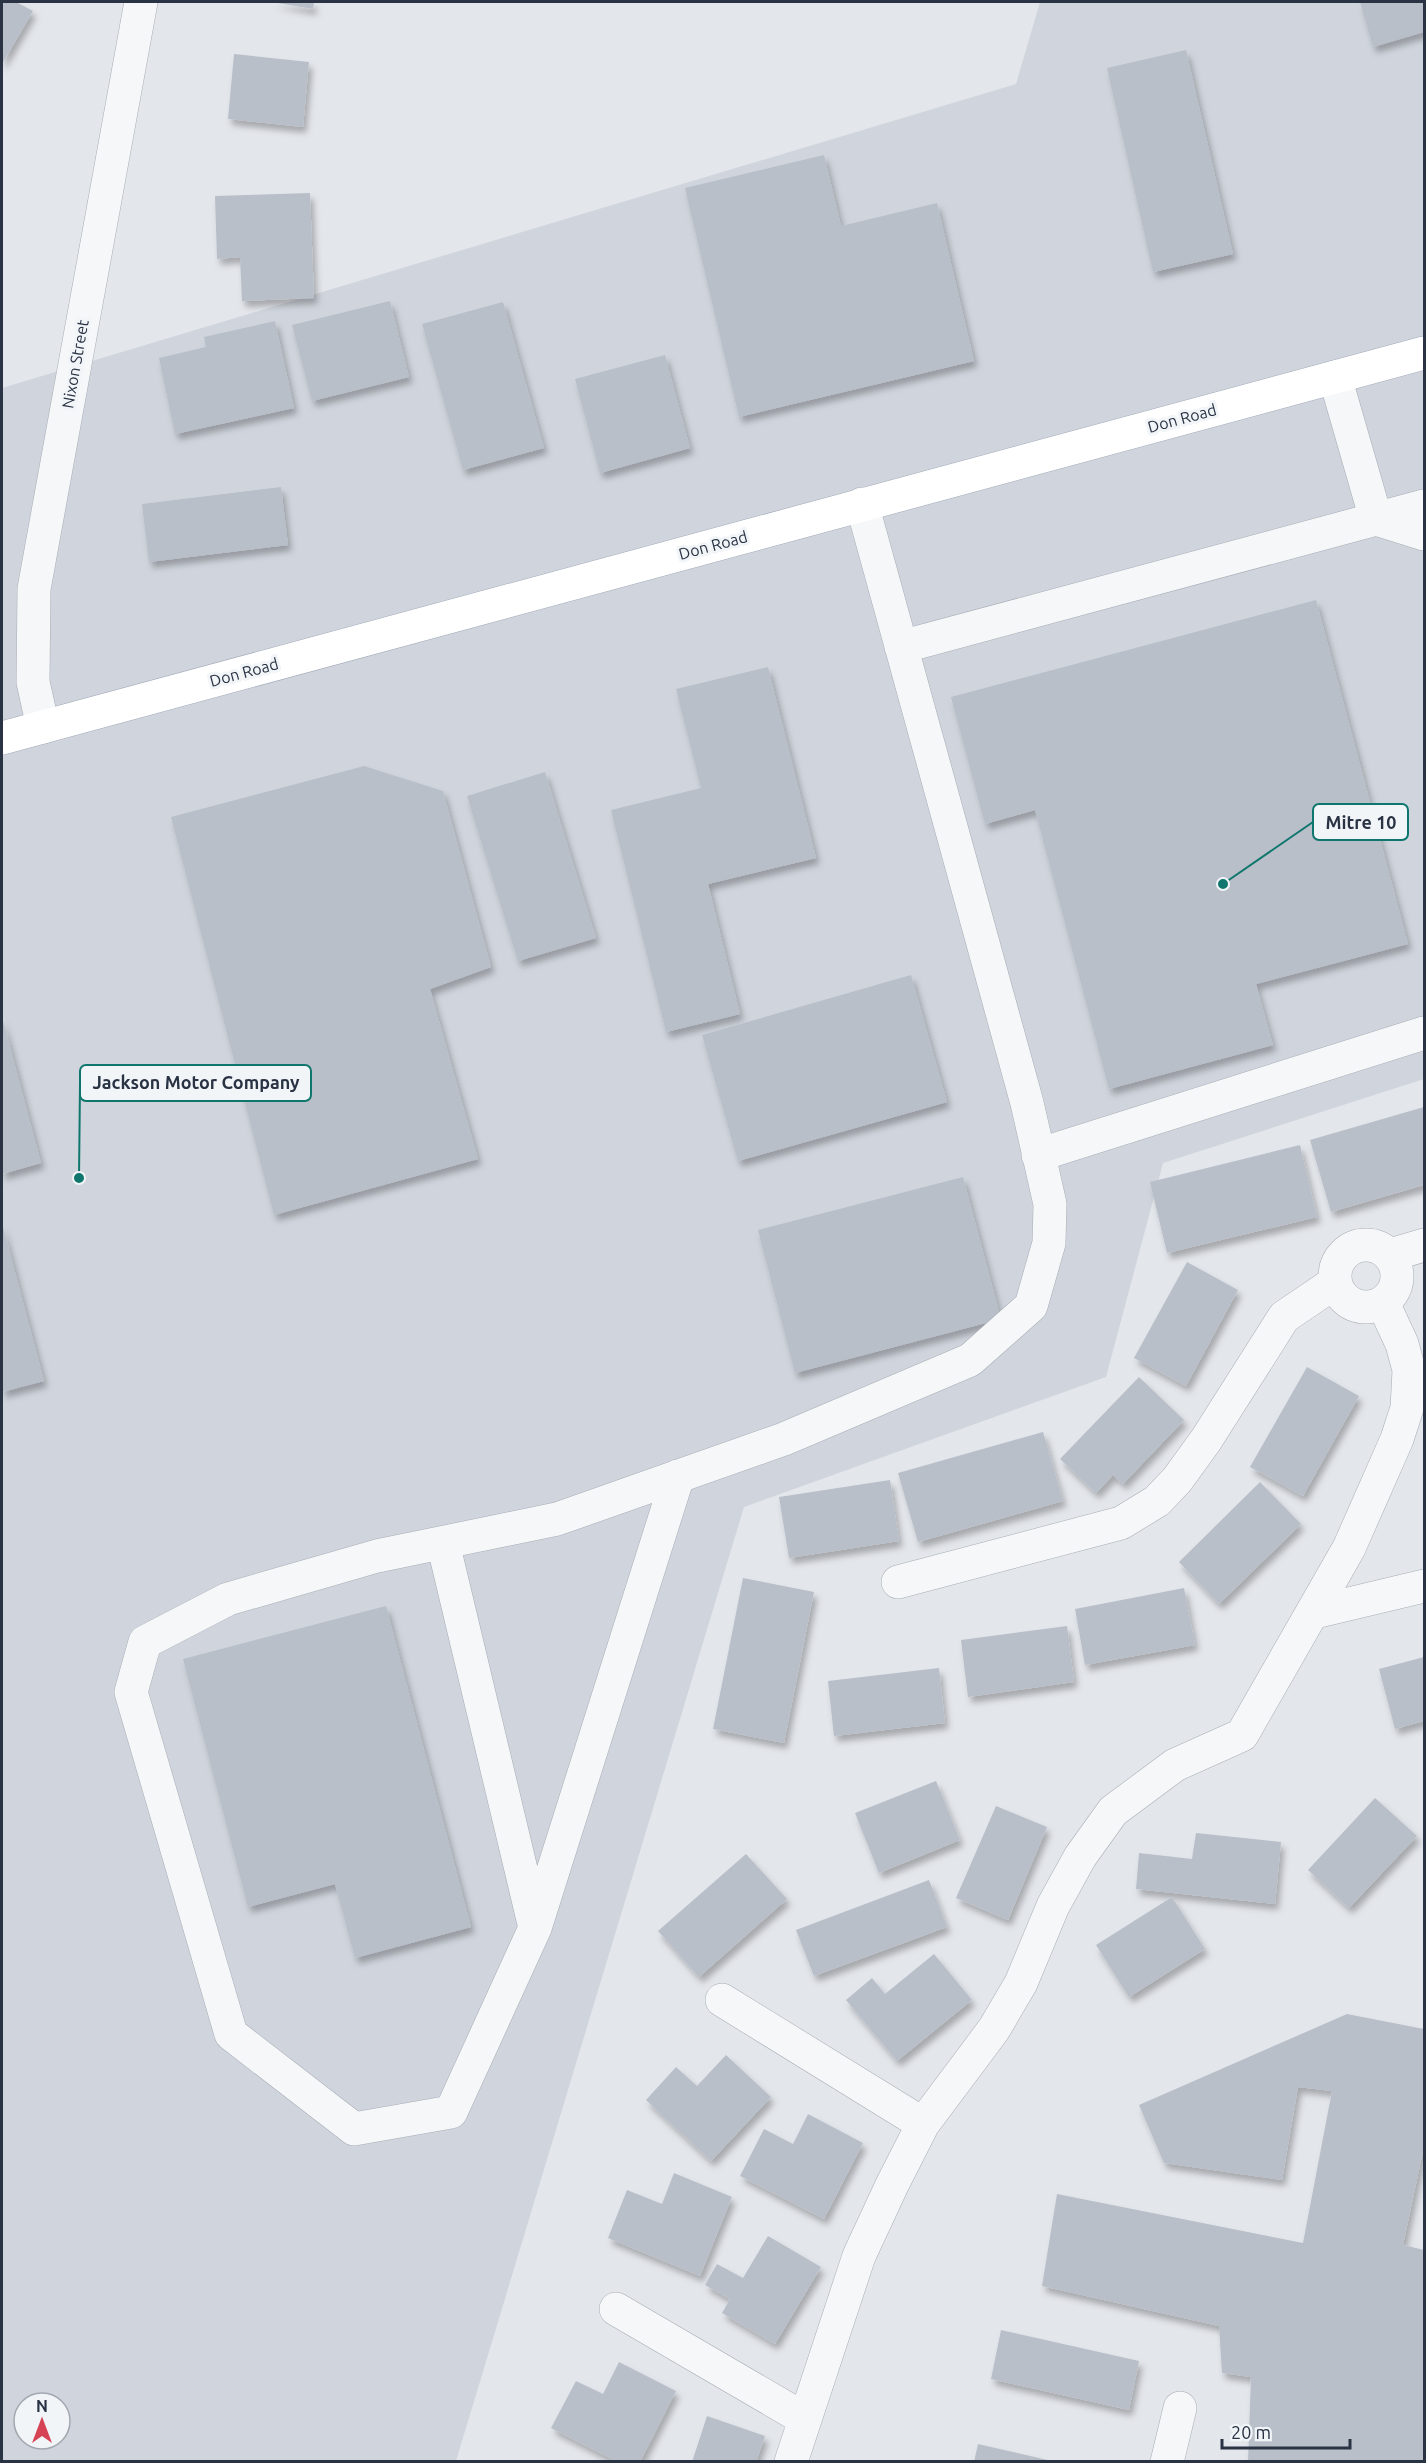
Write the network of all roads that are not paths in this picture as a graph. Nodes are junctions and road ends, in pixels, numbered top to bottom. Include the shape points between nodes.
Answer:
1 (141, 2) edge
2 (1425, 353) edge
3 (1335, 377) junction
4 (862, 504) junction
5 (1425, 506) edge
6 (1376, 519) junction
7 (1425, 534) edge
8 (901, 648) junction
9 (43, 727) junction
10 (2, 738) edge
11 (1425, 1034) edge
12 (1038, 1155) junction
13 (1425, 1245) edge
14 (1390, 1255) junction
15 (1334, 1283) junction
16 (1383, 1303) junction
17 (678, 1476) junction
18 (443, 1543) junction
19 (898, 1582) dead end
20 (1425, 1586) edge
21 (1315, 1612) junction
22 (535, 1928) junction
23 (722, 2000) dead end
24 (923, 2124) junction
25 (616, 2308) dead end
26 (1180, 2408) dead end
27 (803, 2418) junction
28 (791, 2462) edge
29 (1167, 2462) edge

1 - 9 street, Nixon Street via 34,589 33,682
2 - 3 main road, Don Road
3 - 4 main road, Don Road
3 - 6 street
4 - 8 street
4 - 9 main road, Don Road
5 - 6 street
6 - 7 street
6 - 8 street
8 - 12 street
9 - 10 main road, Don Road
11 - 12 street
12 - 17 street via 1050,1204 1048,1243 1031,1306 970,1360 784,1439
13 - 14 street
14 - 15 street via 1372,1245 1351,1247 1336,1262
14 - 16 street via 1398,1272 1395,1290
15 - 16 street via 1344,1300 1363,1308
15 - 19 street via 1284,1317 1206,1440 1178,1480 1157,1501 1121,1523
16 - 21 street via 1409,1370 1407,1408 1349,1548
17 - 18 street via 557,1520
17 - 22 street
18 - 22 street
18 - 22 street via 377,1556 228,1599 145,1642 131,1692 231,2034 354,2129 451,2112
20 - 21 street
21 - 24 street via 1242,1736 1175,1765 1113,1811 1080,1857 1053,1906 1021,1983 994,2030
23 - 24 street
24 - 27 street via 859,2256
25 - 27 street
26 - 29 street
27 - 28 street

